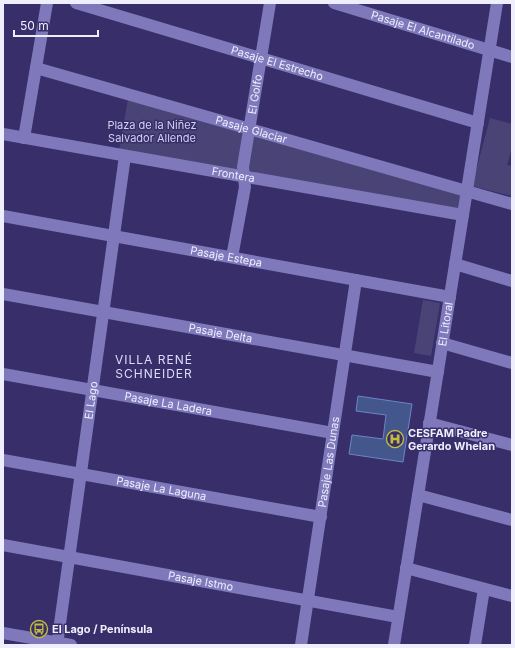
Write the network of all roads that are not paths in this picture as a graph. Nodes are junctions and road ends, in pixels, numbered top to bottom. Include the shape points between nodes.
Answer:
1 (47, 3) edge
2 (76, 3) edge
3 (270, 3) edge
4 (334, 3) edge
5 (497, 3) edge
6 (490, 50) junction
7 (512, 57) edge
8 (261, 58) junction
9 (36, 68) junction
10 (478, 123) junction
11 (250, 129) junction
12 (3, 134) edge
13 (24, 138) junction
14 (125, 156) junction
15 (244, 177) junction
16 (467, 190) junction
17 (512, 204) edge
18 (463, 215) junction
19 (3, 216) edge
20 (114, 236) junction
21 (232, 257) junction
22 (455, 264) junction
23 (356, 280) junction
24 (512, 281) edge
25 (3, 294) edge
26 (450, 296) junction
27 (103, 312) junction
28 (442, 343) junction
29 (344, 356) junction
30 (512, 363) edge
31 (438, 372) junction
32 (3, 374) edge
33 (92, 390) junction
34 (429, 423) junction
35 (333, 433) junction
36 (512, 445) edge
37 (3, 460) edge
38 (81, 474) junction
39 (418, 495) junction
40 (321, 517) junction
41 (512, 520) edge
42 (3, 545) edge
43 (69, 557) junction
44 (406, 568) junction
45 (484, 589) junction
46 (512, 596) edge
47 (308, 601) junction
48 (398, 617) junction
49 (3, 633) edge
50 (57, 644) edge
51 (71, 645) edge
52 (301, 645) edge
53 (394, 645) edge
54 (474, 645) edge

1 - 9 street
2 - 8 street, Pasaje El Estrecho
3 - 8 street, El Golfo
4 - 6 street, Pasaje El Alcantilado
5 - 6 street, El Litoral
6 - 7 street, Pasaje El Alcantilado
6 - 10 street, El Litoral
8 - 10 street, Pasaje El Estrecho
8 - 11 street, El Golfo
9 - 11 street, Pasaje Glaciar
9 - 13 street
10 - 16 street, El Litoral
11 - 15 street, El Golfo via 243,167
11 - 16 street, Pasaje Glaciar
12 - 13 street, Frontera
13 - 14 street, Frontera
14 - 15 street, Frontera
14 - 20 street, El Lago
15 - 18 street, Frontera
15 - 21 street, El Golfo
16 - 17 street
16 - 18 street, El Litoral
18 - 22 street, El Litoral
19 - 20 street, Pasaje Estepa
20 - 21 street, Pasaje Estepa
20 - 27 street, El Lago
21 - 23 street, Pasaje Estepa
22 - 24 street
22 - 26 street, El Litoral
23 - 26 street, Pasaje Estepa
23 - 29 street, Pasaje Las Dunas
25 - 27 street, Pasaje Delta
26 - 28 street, El Litoral
27 - 29 street, Pasaje Delta
27 - 33 street, El Lago
28 - 30 street
28 - 31 street, El Litoral
29 - 31 street, Pasaje Delta
29 - 35 street, Pasaje Las Dunas
31 - 34 street, El Litoral
32 - 33 street, Pasaje La Ladera
33 - 35 street, Pasaje La Ladera
33 - 38 street, El Lago
34 - 36 street
34 - 39 street, El Litoral
35 - 40 street, Pasaje Las Dunas
37 - 38 street, Pasaje La Laguna
38 - 40 street, Pasaje La Laguna
38 - 43 street, El Lago
39 - 41 street
39 - 44 street, El Litoral
40 - 47 street, Pasaje Las Dunas
42 - 43 street, Pasaje Istmo
43 - 47 street, Pasaje Istmo
43 - 50 street, El Lago
44 - 45 street
44 - 48 street, El Litoral
45 - 46 street
45 - 54 street
47 - 48 street, Pasaje Istmo
47 - 52 street, Pasaje Las Dunas
48 - 53 street, El Litoral
49 - 50 street
50 - 51 street

